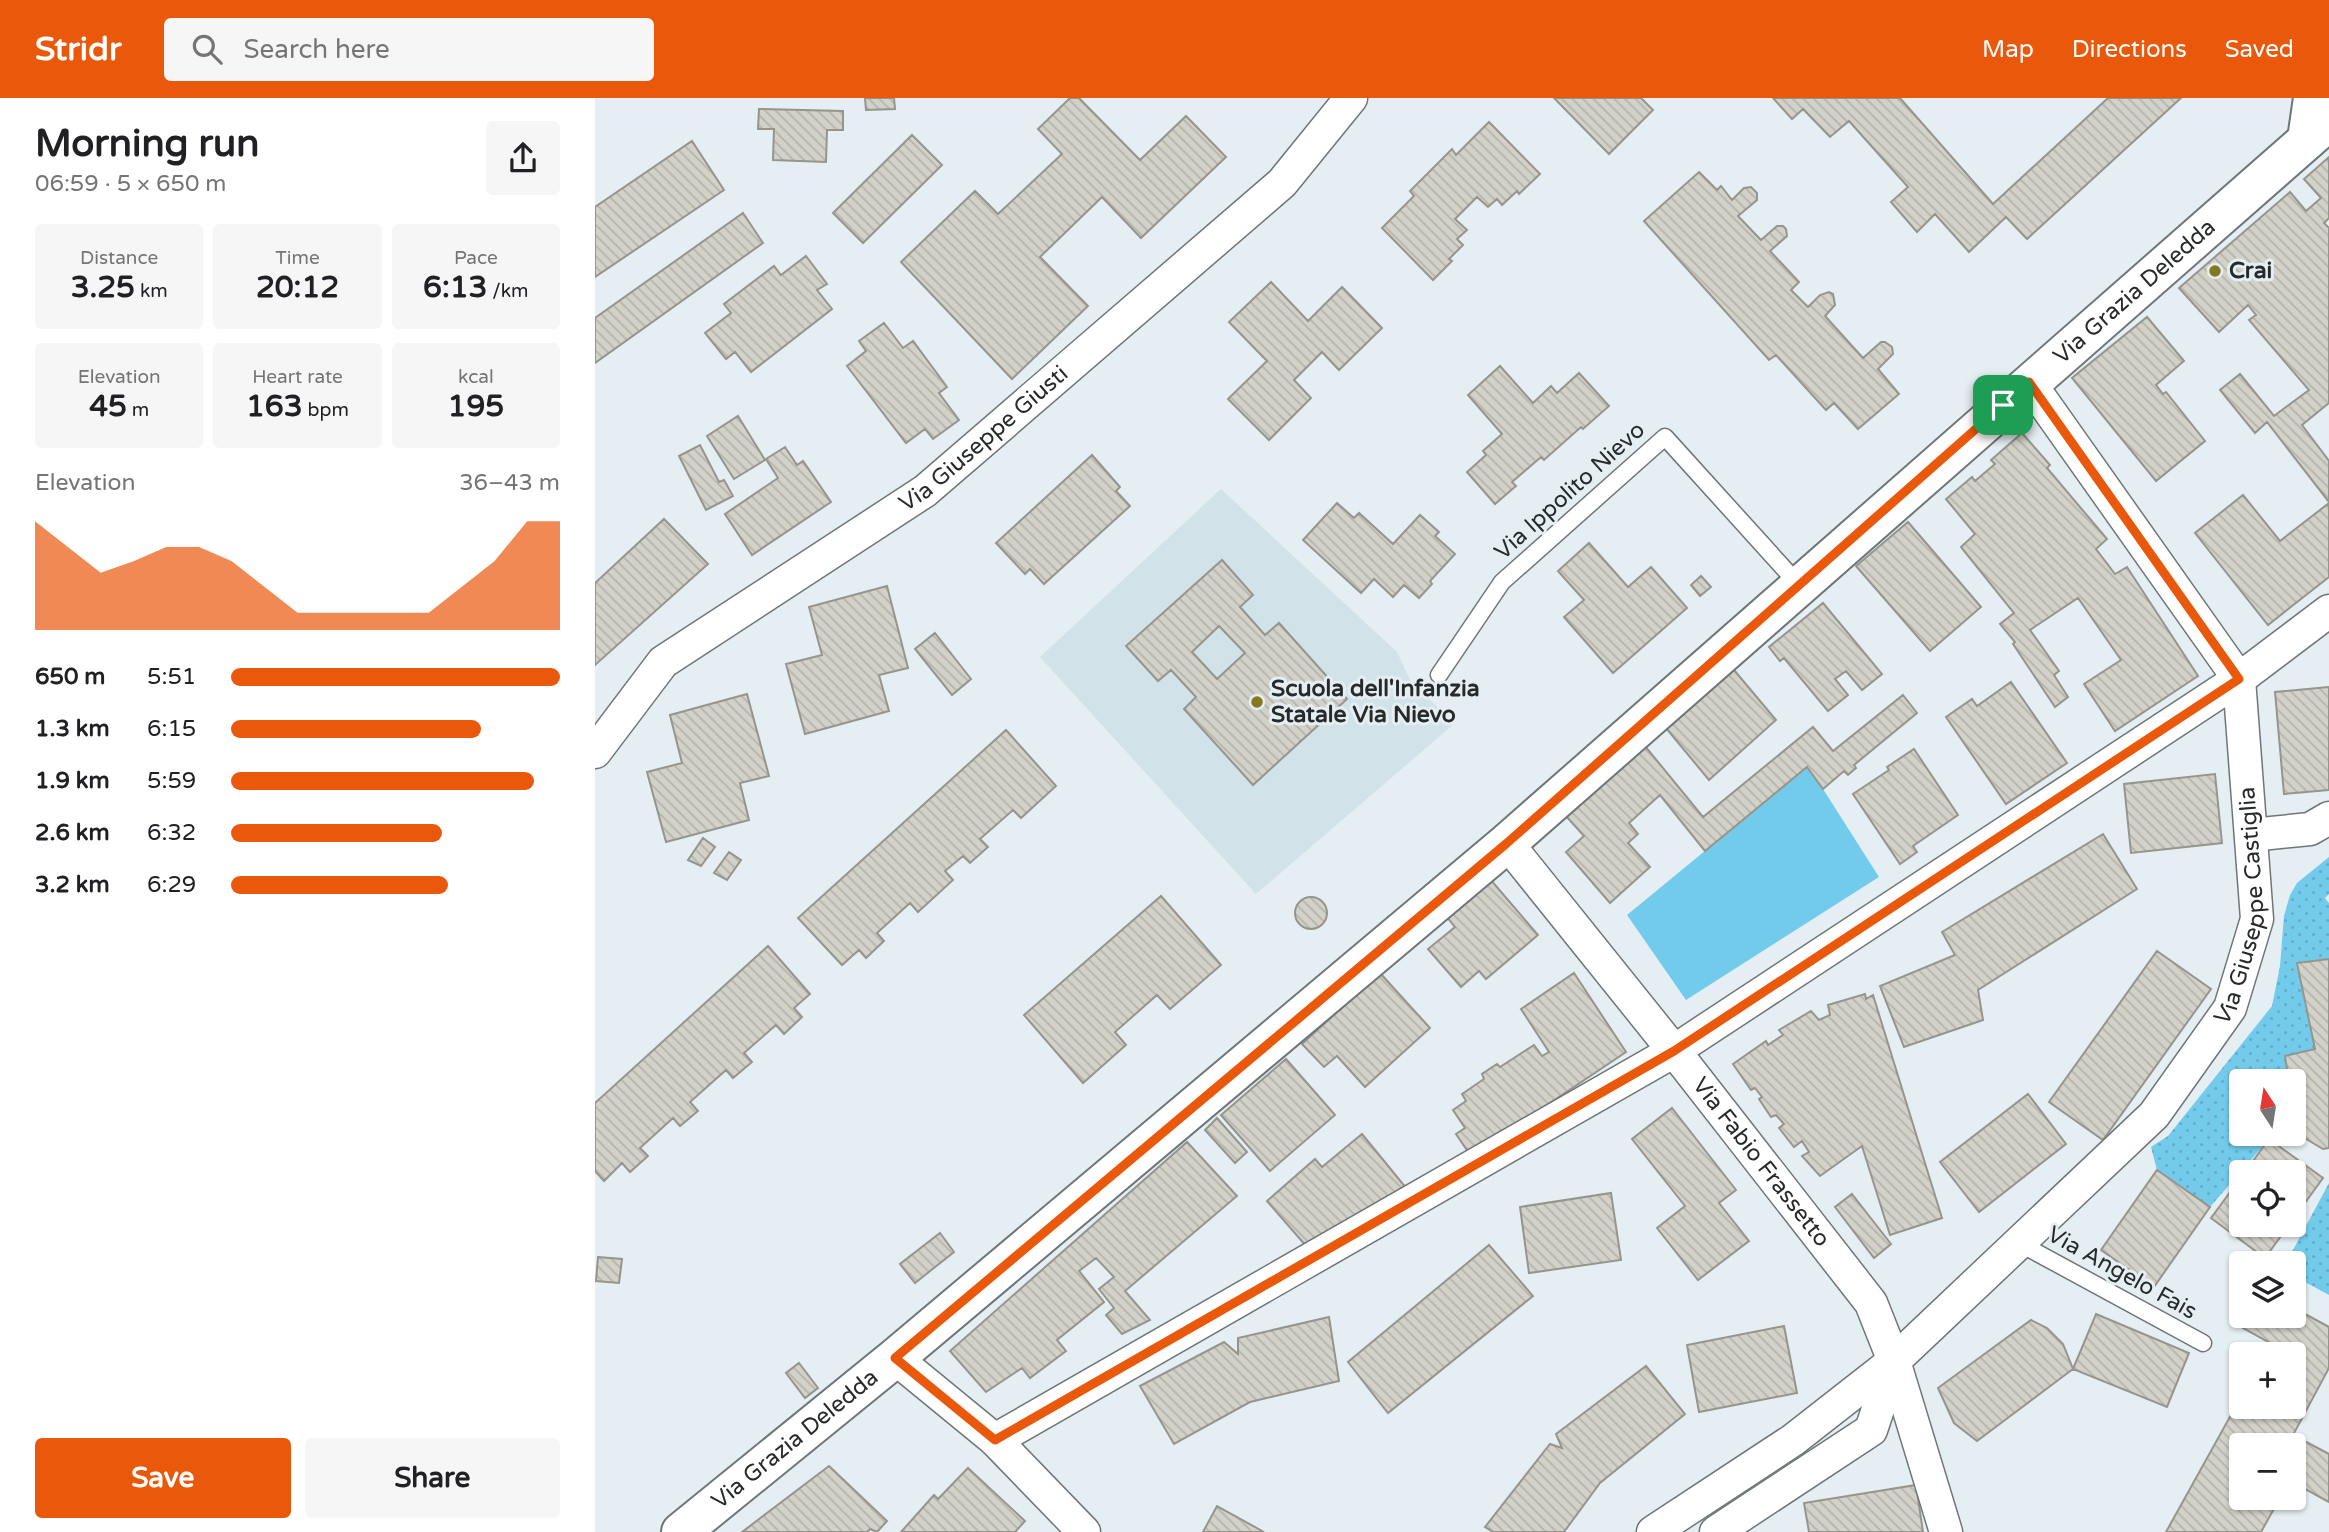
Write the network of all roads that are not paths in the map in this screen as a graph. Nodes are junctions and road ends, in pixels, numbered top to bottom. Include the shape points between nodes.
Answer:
1 (1351, 98) edge
2 (2313, 98) edge
3 (2328, 98) edge
4 (2318, 130) edge
5 (2029, 382) junction
6 (1799, 585) junction
7 (2329, 611) edge
8 (1439, 676) dead end
9 (2239, 679) junction
10 (595, 752) edge
11 (2329, 818) edge
12 (2251, 835) junction
13 (1507, 843) junction
14 (1674, 1051) junction
15 (2019, 1242) junction
16 (2203, 1343) dead end
17 (895, 1358) junction
18 (1894, 1361) junction
19 (995, 1440) junction
20 (1070, 1527) edge
21 (681, 1532) edge
22 (1653, 1532) edge
23 (1716, 1532) edge
24 (1946, 1532) edge

1 - 10 street, Via Giuseppe Giusti via 1282,183 925,491 663,662
2 - 4 street
3 - 4 street, Via Grazia Deledda
4 - 5 street, Via Grazia Deledda
5 - 6 street, Via Grazia Deledda
5 - 9 street
6 - 8 lane, Via Ippolito Nievo via 1665,437 1502,582
6 - 13 street, Via Grazia Deledda
7 - 9 street
9 - 12 street, Via Giuseppe Castiglia
9 - 14 street
11 - 12 street via 2310,829
12 - 15 street, Via Giuseppe Castiglia via 2257,919 2230,1007 2154,1115
13 - 14 street, Via Fabio Frassetto
13 - 17 street, Via Grazia Deledda
14 - 18 street, Via Fabio Frassetto via 1871,1303
14 - 19 street
15 - 16 lane, Via Angelo Fais
15 - 18 street, Via Giuseppe Castiglia
17 - 19 street
17 - 21 street, Via Grazia Deledda
18 - 22 street, Via Giuseppe Castiglia via 1793,1440
18 - 23 street, Via Giuseppe Castiglia via 1871,1430
18 - 24 street, Via Fabio Frassetto
19 - 20 street

